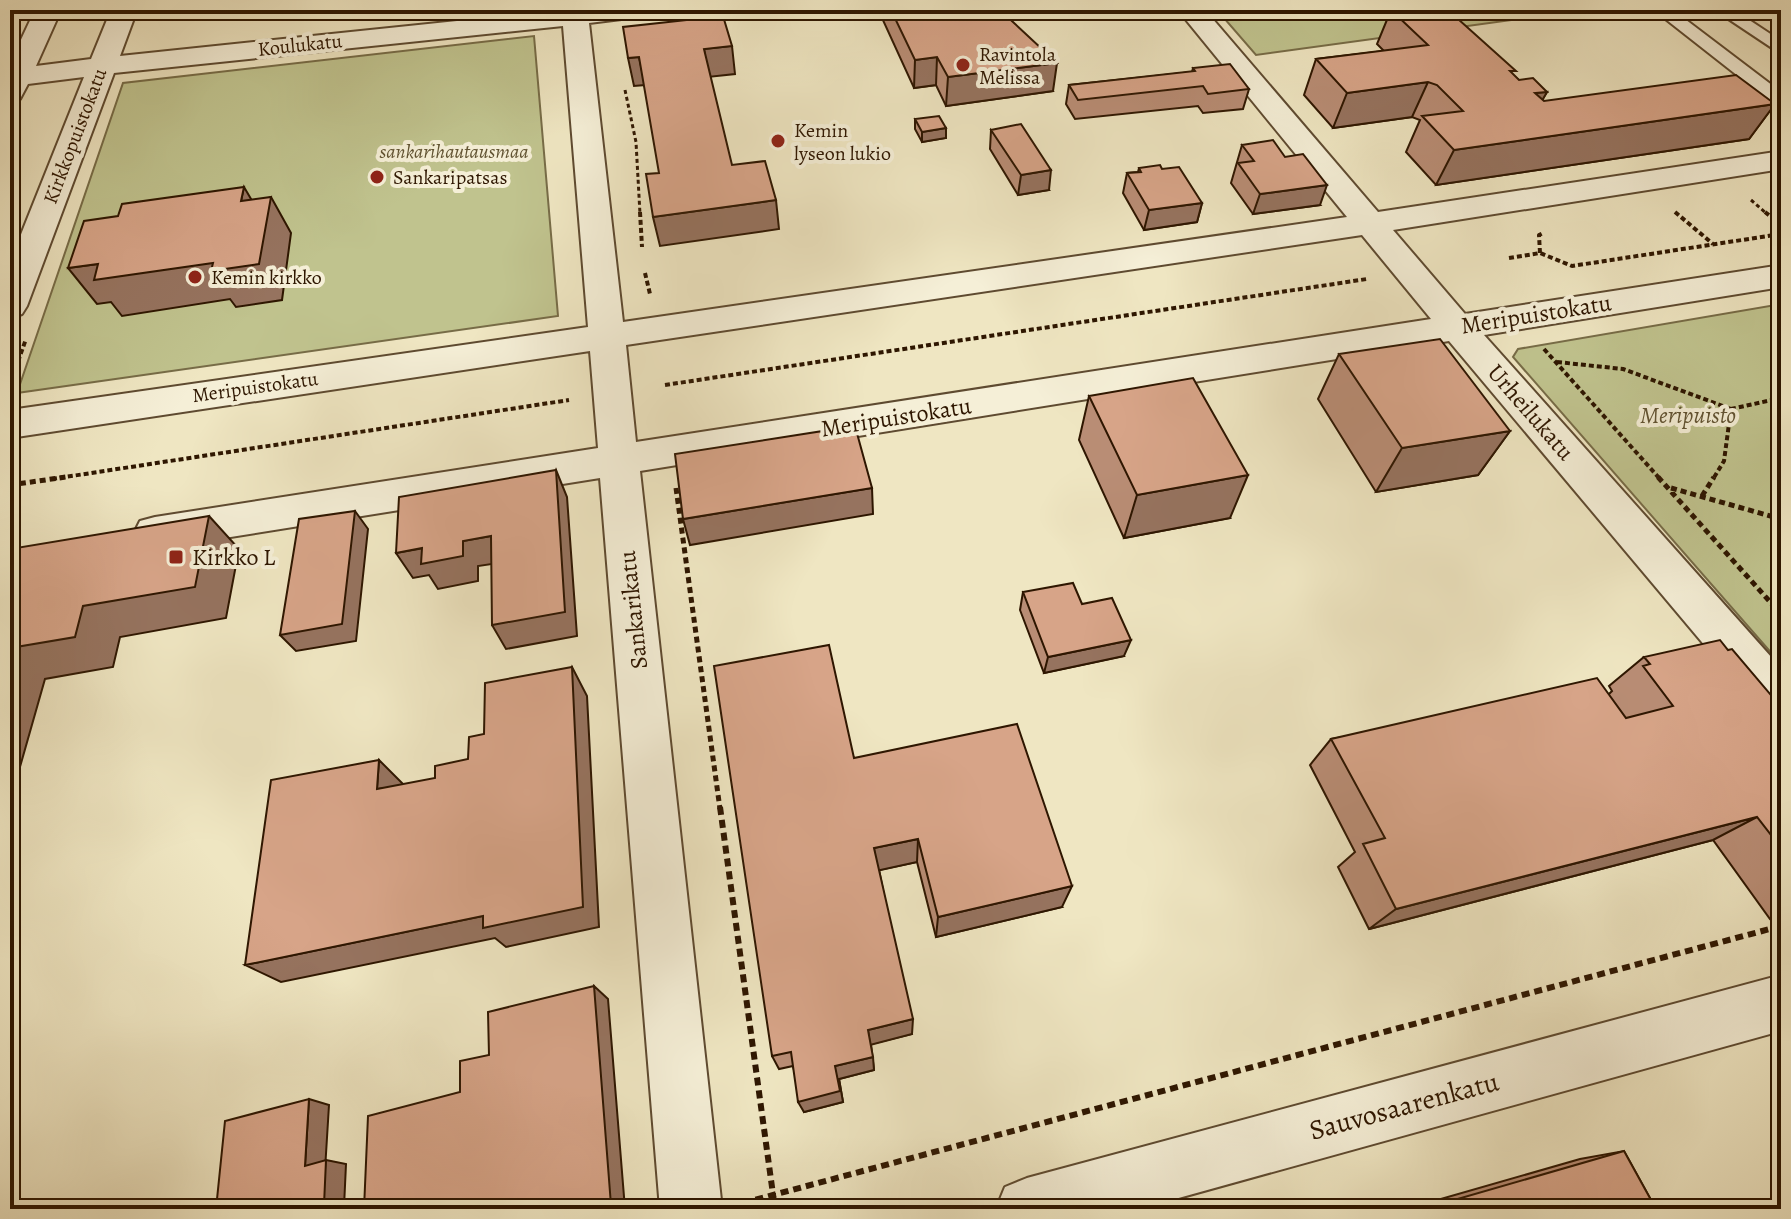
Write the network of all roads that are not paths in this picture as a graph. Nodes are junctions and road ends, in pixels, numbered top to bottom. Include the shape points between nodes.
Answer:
1 (48, 10) edge
2 (124, 10) edge
3 (637, 10) edge
4 (1191, 10) edge
5 (1662, 10) edge
6 (1723, 10) edge
7 (575, 13) edge
8 (1781, 49) edge
9 (102, 66) junction
10 (12, 83) edge
11 (1781, 101) edge
12 (1781, 160) edge
13 (1371, 223) junction
14 (1781, 276) edge
15 (10, 306) edge
16 (1456, 326) junction
17 (606, 335) junction
18 (10, 424) edge
19 (619, 462) junction
20 (120, 538) edge
21 (1781, 701) edge
22 (1781, 1003) edge
23 (712, 1207) edge
24 (1027, 1209) edge

1 - 10 street
2 - 9 street, Kirkkopuistokatu
3 - 7 street, Koulukatu
4 - 13 street, Urheilukatu
5 - 11 lane
6 - 8 lane
7 - 9 street, Koulukatu
7 - 17 street, Sankarikatu
9 - 10 street, Koulukatu
9 - 15 street, Kirkkopuistokatu
12 - 13 street, Meripuistokatu
13 - 16 street, Urheilukatu
13 - 17 street, Meripuistokatu
14 - 16 street, Meripuistokatu
16 - 19 street, Meripuistokatu
16 - 21 street, Urheilukatu
17 - 18 street, Meripuistokatu
17 - 19 street, Sankarikatu
19 - 20 street, Meripuistokatu
19 - 23 street, Sankarikatu
22 - 24 street, Sauvosaarenkatu

